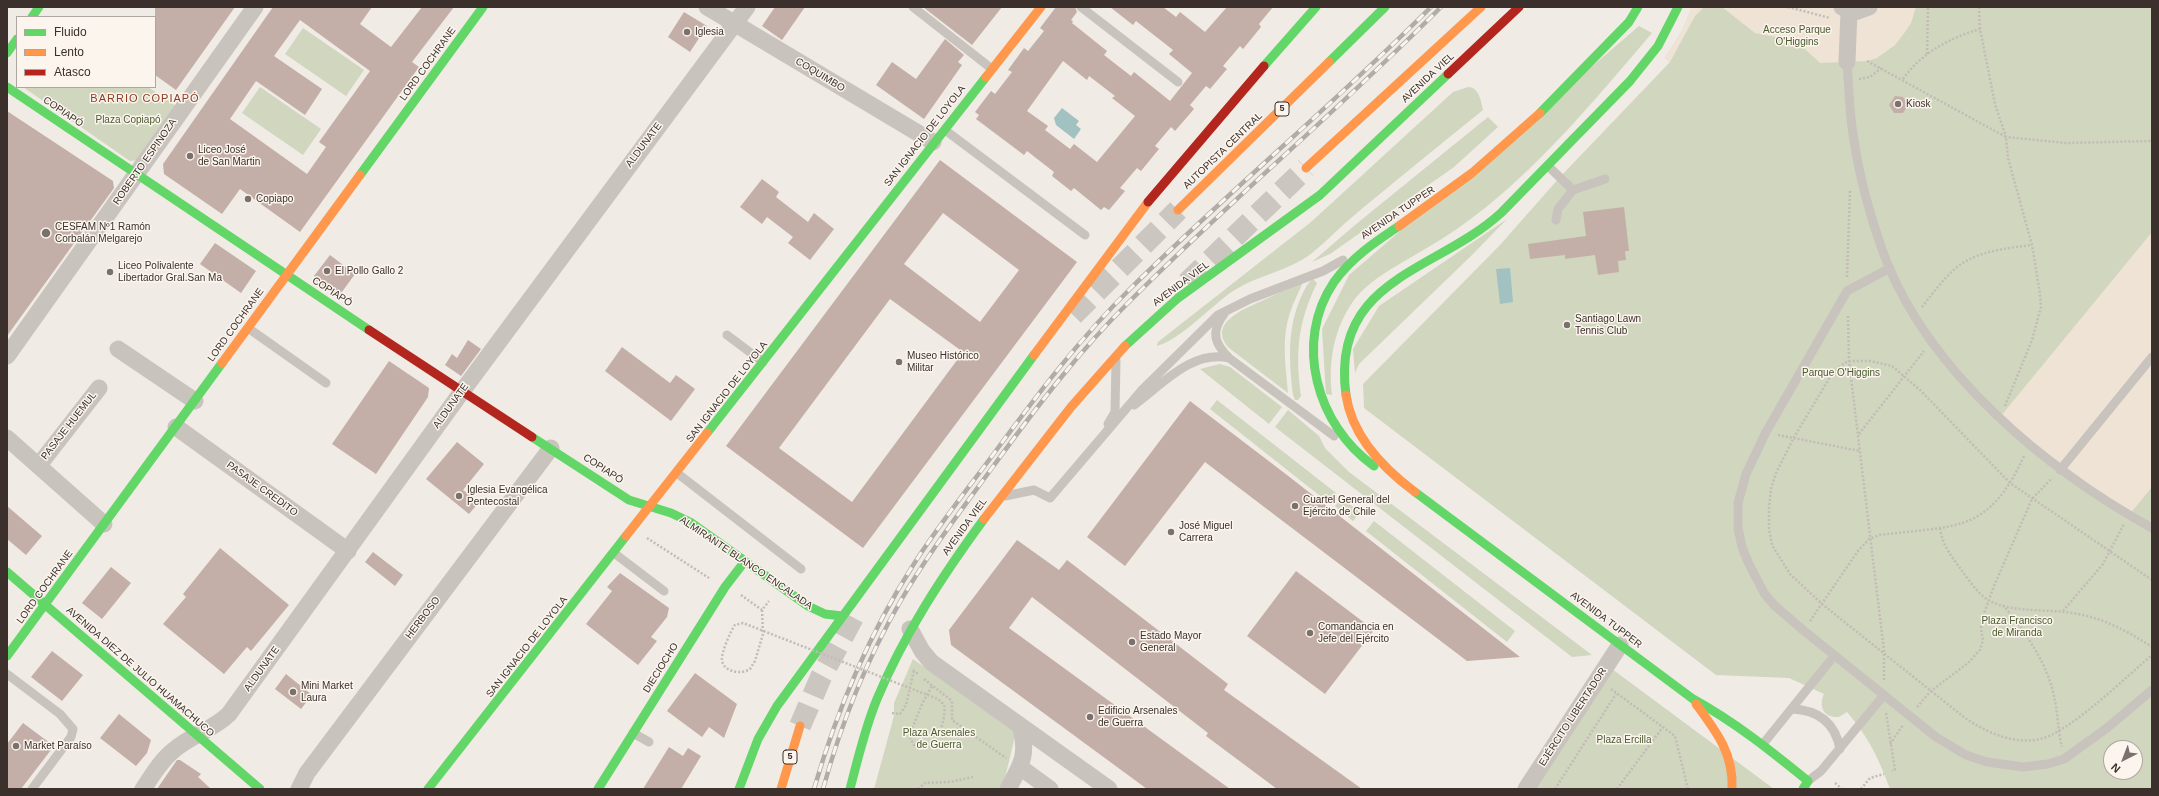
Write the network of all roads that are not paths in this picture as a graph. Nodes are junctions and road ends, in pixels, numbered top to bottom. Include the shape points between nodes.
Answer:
1 (39, 7) edge
2 (255, 7) edge
3 (483, 7) edge
4 (707, 7) edge
5 (747, 7) edge
6 (912, 7) edge
7 (1041, 7) edge
8 (1081, 7) edge
9 (1316, 7) edge
10 (1385, 7) edge
11 (1481, 7) edge
12 (1519, 7) edge
13 (1638, 7) edge
14 (1678, 7) edge
15 (1869, 7) edge
16 (1846, 13) edge
17 (33, 16) edge
18 (734, 24) junction
19 (16, 40) edge
20 (7, 53) edge
21 (1847, 62) joint
22 (992, 69) junction
23 (1178, 82) dead end
24 (7, 87) edge
25 (944, 129) junction
26 (933, 142) junction
27 (1548, 166) junction
28 (1306, 168) tunnel mouth
29 (137, 175) junction
30 (1605, 179) dead end
31 (1573, 190) junction
32 (1178, 210) tunnel mouth
33 (1556, 220) dead end
34 (1085, 235) dead end
35 (1364, 250) junction
36 (1890, 268) junction
37 (286, 276) junction
38 (1229, 308) junction
39 (248, 328) junction
40 (727, 335) dead end
41 (118, 349) dead end
42 (1116, 355) junction
43 (7, 356) edge
44 (2152, 357) edge
45 (1230, 358) junction
46 (764, 363) junction
47 (326, 383) dead end
48 (99, 388) dead end
49 (463, 390) junction
50 (195, 401) junction
51 (1123, 413) junction
52 (176, 427) junction
53 (1102, 436) junction
54 (7, 438) edge
55 (551, 448) junction
56 (1360, 456) junction
57 (39, 465) junction
58 (2060, 470) junction
59 (677, 473) junction
60 (1391, 474) junction
61 (1000, 497) junction
62 (650, 508) junction
63 (104, 524) junction
64 (2152, 528) edge
65 (348, 551) junction
66 (614, 553) junction
67 (745, 561) junction
68 (801, 569) dead end
69 (7, 572) edge
70 (664, 591) dead end
71 (45, 605) junction
72 (842, 616) junction
73 (910, 629) junction
74 (1620, 645) junction
75 (7, 656) edge
76 (1834, 656) junction
77 (7, 674) edge
78 (2152, 690) edge
79 (1884, 695) junction
80 (1693, 699) junction
81 (1792, 709) junction
82 (800, 726) tunnel mouth
83 (1022, 728) junction
84 (633, 733) junction
85 (197, 735) junction
86 (649, 742) dead end
87 (1764, 744) junction
88 (1840, 749) junction
89 (1020, 767) junction
90 (1808, 785) edge
91 (32, 789) edge
92 (143, 789) edge
93 (260, 789) edge
94 (299, 789) edge
95 (428, 789) edge
96 (598, 789) edge
97 (740, 789) edge
98 (781, 789) edge
99 (850, 789) edge
100 (1008, 789) edge
101 (1050, 789) edge
102 (1109, 789) edge
103 (1526, 789) edge
104 (1732, 789) edge

1 - 17 main road
2 - 29 street, ROBERTO ESPINOZA
3 - 37 main road, LORD COCHRANE
4 - 18 street, COQUIMBO
5 - 18 street, ALDUNATE
6 - 22 lane
7 - 22 main road, SAN IGNACIO DE LOYOLA
8 - 23 lane
9 - 72 main road via 1148,201
10 - 32 main road, AUTOPISTA CENTRAL / 5
11 - 28 main road
12 - 42 main road, AVENIDA VIEL via 1322,194 1278,229 1182,296
13 - 35 main road, AVENIDA TUPPER via 1629,22 1522,132 1452,189
14 - 27 main road, AVENIDA TUPPER via 1673,22 1649,58
15 - 16 street
16 - 21 street
18 - 26 street, COQUIMBO
18 - 49 street, ALDUNATE
19 - 20 main road
21 - 36 lane via 1858,162
22 - 25 main road, SAN IGNACIO DE LOYOLA
24 - 29 main road, COPIAPÓ
25 - 26 main road, SAN IGNACIO DE LOYOLA
25 - 34 lane
26 - 46 main road, SAN IGNACIO DE LOYOLA
27 - 31 lane
27 - 60 main road, AVENIDA TUPPER via 1493,220 1404,273 1384,288 1358,318 1350,335 1344,370 1347,402 1352,418 1372,452
29 - 37 main road, COPIAPÓ
29 - 43 street, ROBERTO ESPINOZA
30 - 31 lane
31 - 33 lane via 1558,209
35 - 38 lane via 1323,271
35 - 56 main road, AVENIDA TUPPER via 1348,264 1329,289 1320,313 1314,347 1315,372 1326,409 1345,441
36 - 58 lane via 1932,342 1968,385
36 - 76 lane via 1847,292 1766,432 1741,487 1738,503 1742,547 1750,569 1764,592 1774,605
37 - 39 main road, LORD COCHRANE
37 - 49 main road, COPIAPÓ
38 - 45 lane via 1220,319 1216,340
38 - 51 lane via 1218,315 1171,360
39 - 47 lane
39 - 50 main road, LORD COCHRANE
40 - 46 lane
41 - 50 street
42 - 53 lane via 1115,412
42 - 61 main road, AVENIDA VIEL via 1070,407
44 - 58 lane
45 - 51 lane via 1210,356 1187,365
45 - 56 lane
46 - 59 main road, SAN IGNACIO DE LOYOLA
48 - 57 street, PASAJE HUEMUL
49 - 55 main road, COPIAPÓ
49 - 65 street, ALDUNATE
50 - 52 main road, LORD COCHRANE
51 - 53 lane
52 - 63 main road, LORD COCHRANE
52 - 65 street, PASAJE CREDITO
53 - 61 lane via 1050,498 1034,490
54 - 57 street, PASAJE HUEMUL
55 - 62 main road, COPIAPÓ via 629,500
55 - 94 street, HERBOSO via 307,773
56 - 60 main road, AVENIDA TUPPER via 1376,468
57 - 63 street, PASAJE HUEMUL
58 - 64 lane
59 - 62 main road, SAN IGNACIO DE LOYOLA
59 - 68 lane
60 - 74 main road, AVENIDA TUPPER
61 - 73 main road, AVENIDA VIEL via 936,585
62 - 66 main road, SAN IGNACIO DE LOYOLA
62 - 67 main road, ALMIRANTE BLANCO ENCALADA via 680,517
63 - 71 main road, LORD COCHRANE
65 - 85 street, ALDUNATE via 229,714 222,721
66 - 70 lane
66 - 95 main road, SAN IGNACIO DE LOYOLA
67 - 72 main road, ALMIRANTE BLANCO ENCALADA via 808,606 825,614
67 - 84 main road, DIECIOCHO via 725,587
69 - 71 main road, AVENIDA DIEZ DE JULIO HUAMACHUCO
71 - 75 main road, LORD COCHRANE
71 - 85 main road, AVENIDA DIEZ DE JULIO HUAMACHUCO
72 - 97 main road via 766,724 750,756
73 - 83 street via 931,662
73 - 99 main road, AVENIDA VIEL via 872,711
74 - 80 main road, AVENIDA TUPPER
74 - 103 street, EJÉRCITO LIBERTADOR
76 - 79 lane
76 - 81 lane
77 - 91 lane via 60,714 72,729 71,737
78 - 79 lane via 2107,728 2064,759 2048,764 2023,766 1987,762 1966,755 1946,744
79 - 88 lane
80 - 87 main road, AVENIDA TUPPER via 1727,717
80 - 104 main road via 1727,748 1733,770
81 - 87 lane
81 - 88 lane via 1821,716 1834,730
82 - 98 main road, 5
83 - 89 street via 1025,744
83 - 102 street
84 - 86 lane
84 - 96 main road, DIECIOCHO
85 - 92 street, ALDUNATE via 174,749
85 - 93 main road, AVENIDA DIEZ DE JULIO HUAMACHUCO
87 - 90 main road, AVENIDA TUPPER
88 - 90 lane
89 - 100 street
89 - 101 street

